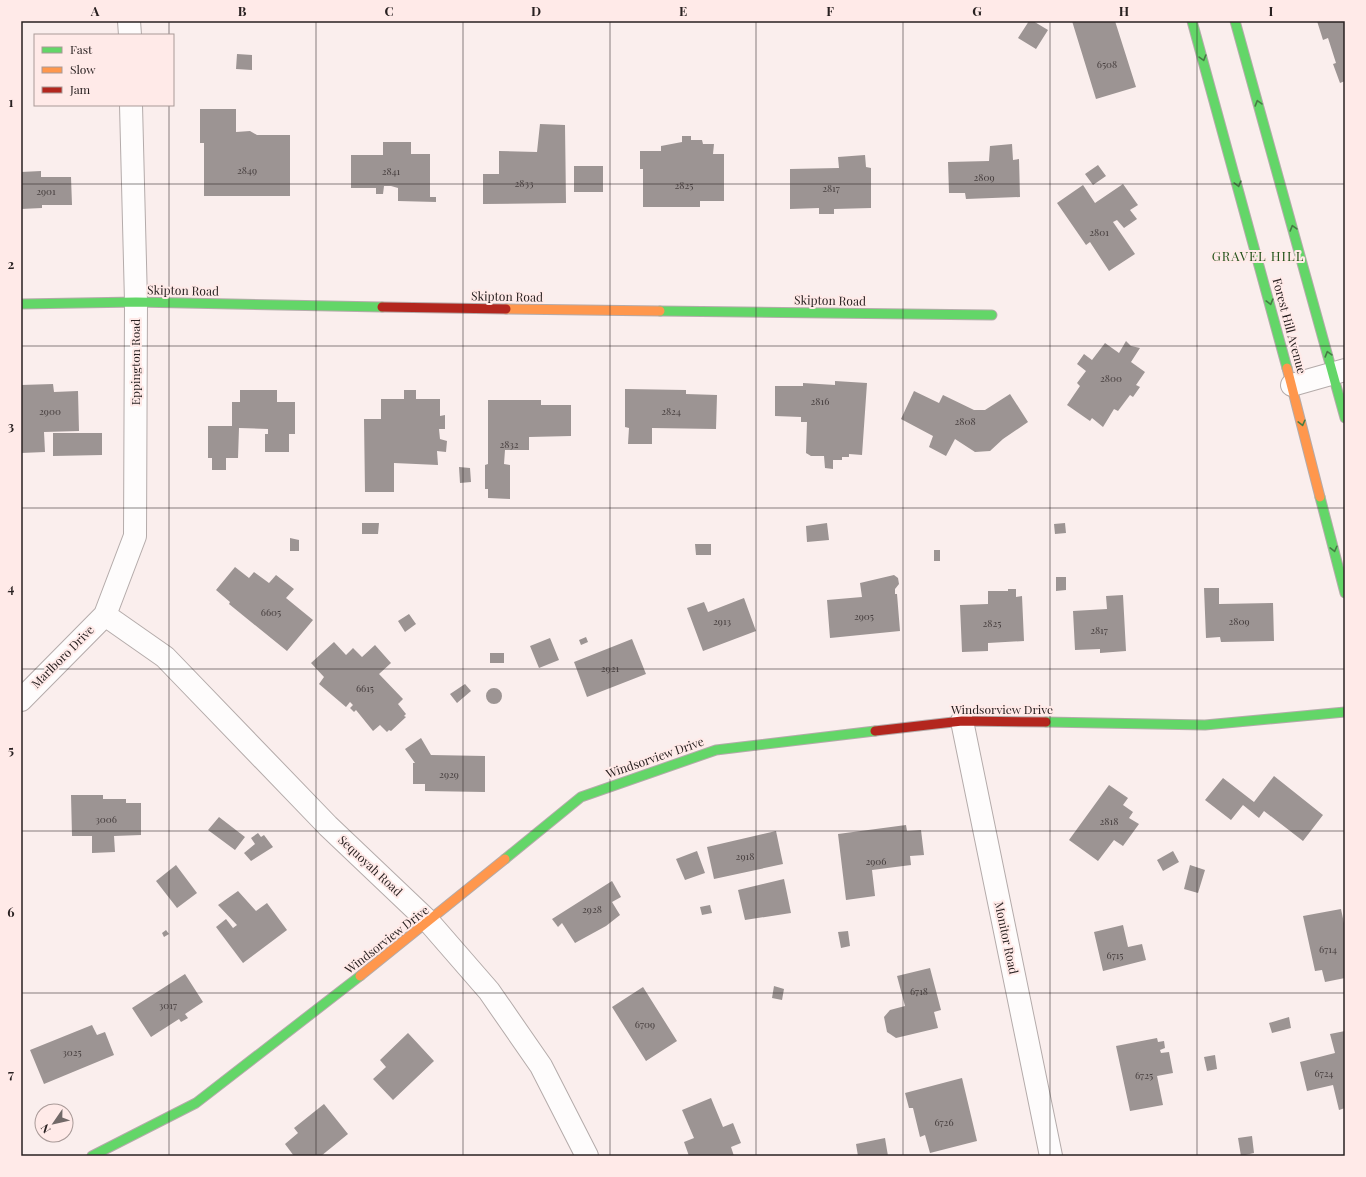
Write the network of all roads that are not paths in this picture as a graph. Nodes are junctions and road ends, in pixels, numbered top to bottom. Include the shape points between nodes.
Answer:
1 (129, 21) edge
2 (1192, 21) edge
3 (1235, 21) edge
4 (130, 34) edge
5 (131, 106) edge
6 (136, 302) junction
7 (21, 304) edge
8 (992, 315) dead end
9 (1339, 371) edge
10 (1292, 385) junction
11 (1345, 418) edge
12 (1345, 592) edge
13 (105, 615) junction
14 (21, 700) edge
15 (1345, 712) edge
16 (962, 721) junction
17 (430, 922) junction
18 (92, 1156) edge
19 (587, 1156) edge
20 (1051, 1156) edge

1 - 4 street
2 -> 10 street, Forest Hill Avenue
9 -> 3 street
5 - 6 street, Eppington Road
6 - 7 street, Skipton Road
6 - 8 street, Skipton Road
6 - 13 street, Eppington Road via 135,536
9 - 10 street
9 - 11 street
10 -> 12 street, Forest Hill Avenue
13 - 14 street, Marlboro Drive
13 - 17 street, Sequoyah Road via 165,657 328,826
15 - 16 street, Windsorview Drive via 1205,724
16 - 17 street, Windsorview Drive via 716,750 581,797
16 - 20 street, Monitor Road
17 - 18 street, Windsorview Drive via 196,1103
17 - 19 street, Sequoyah Road via 489,990 541,1066

